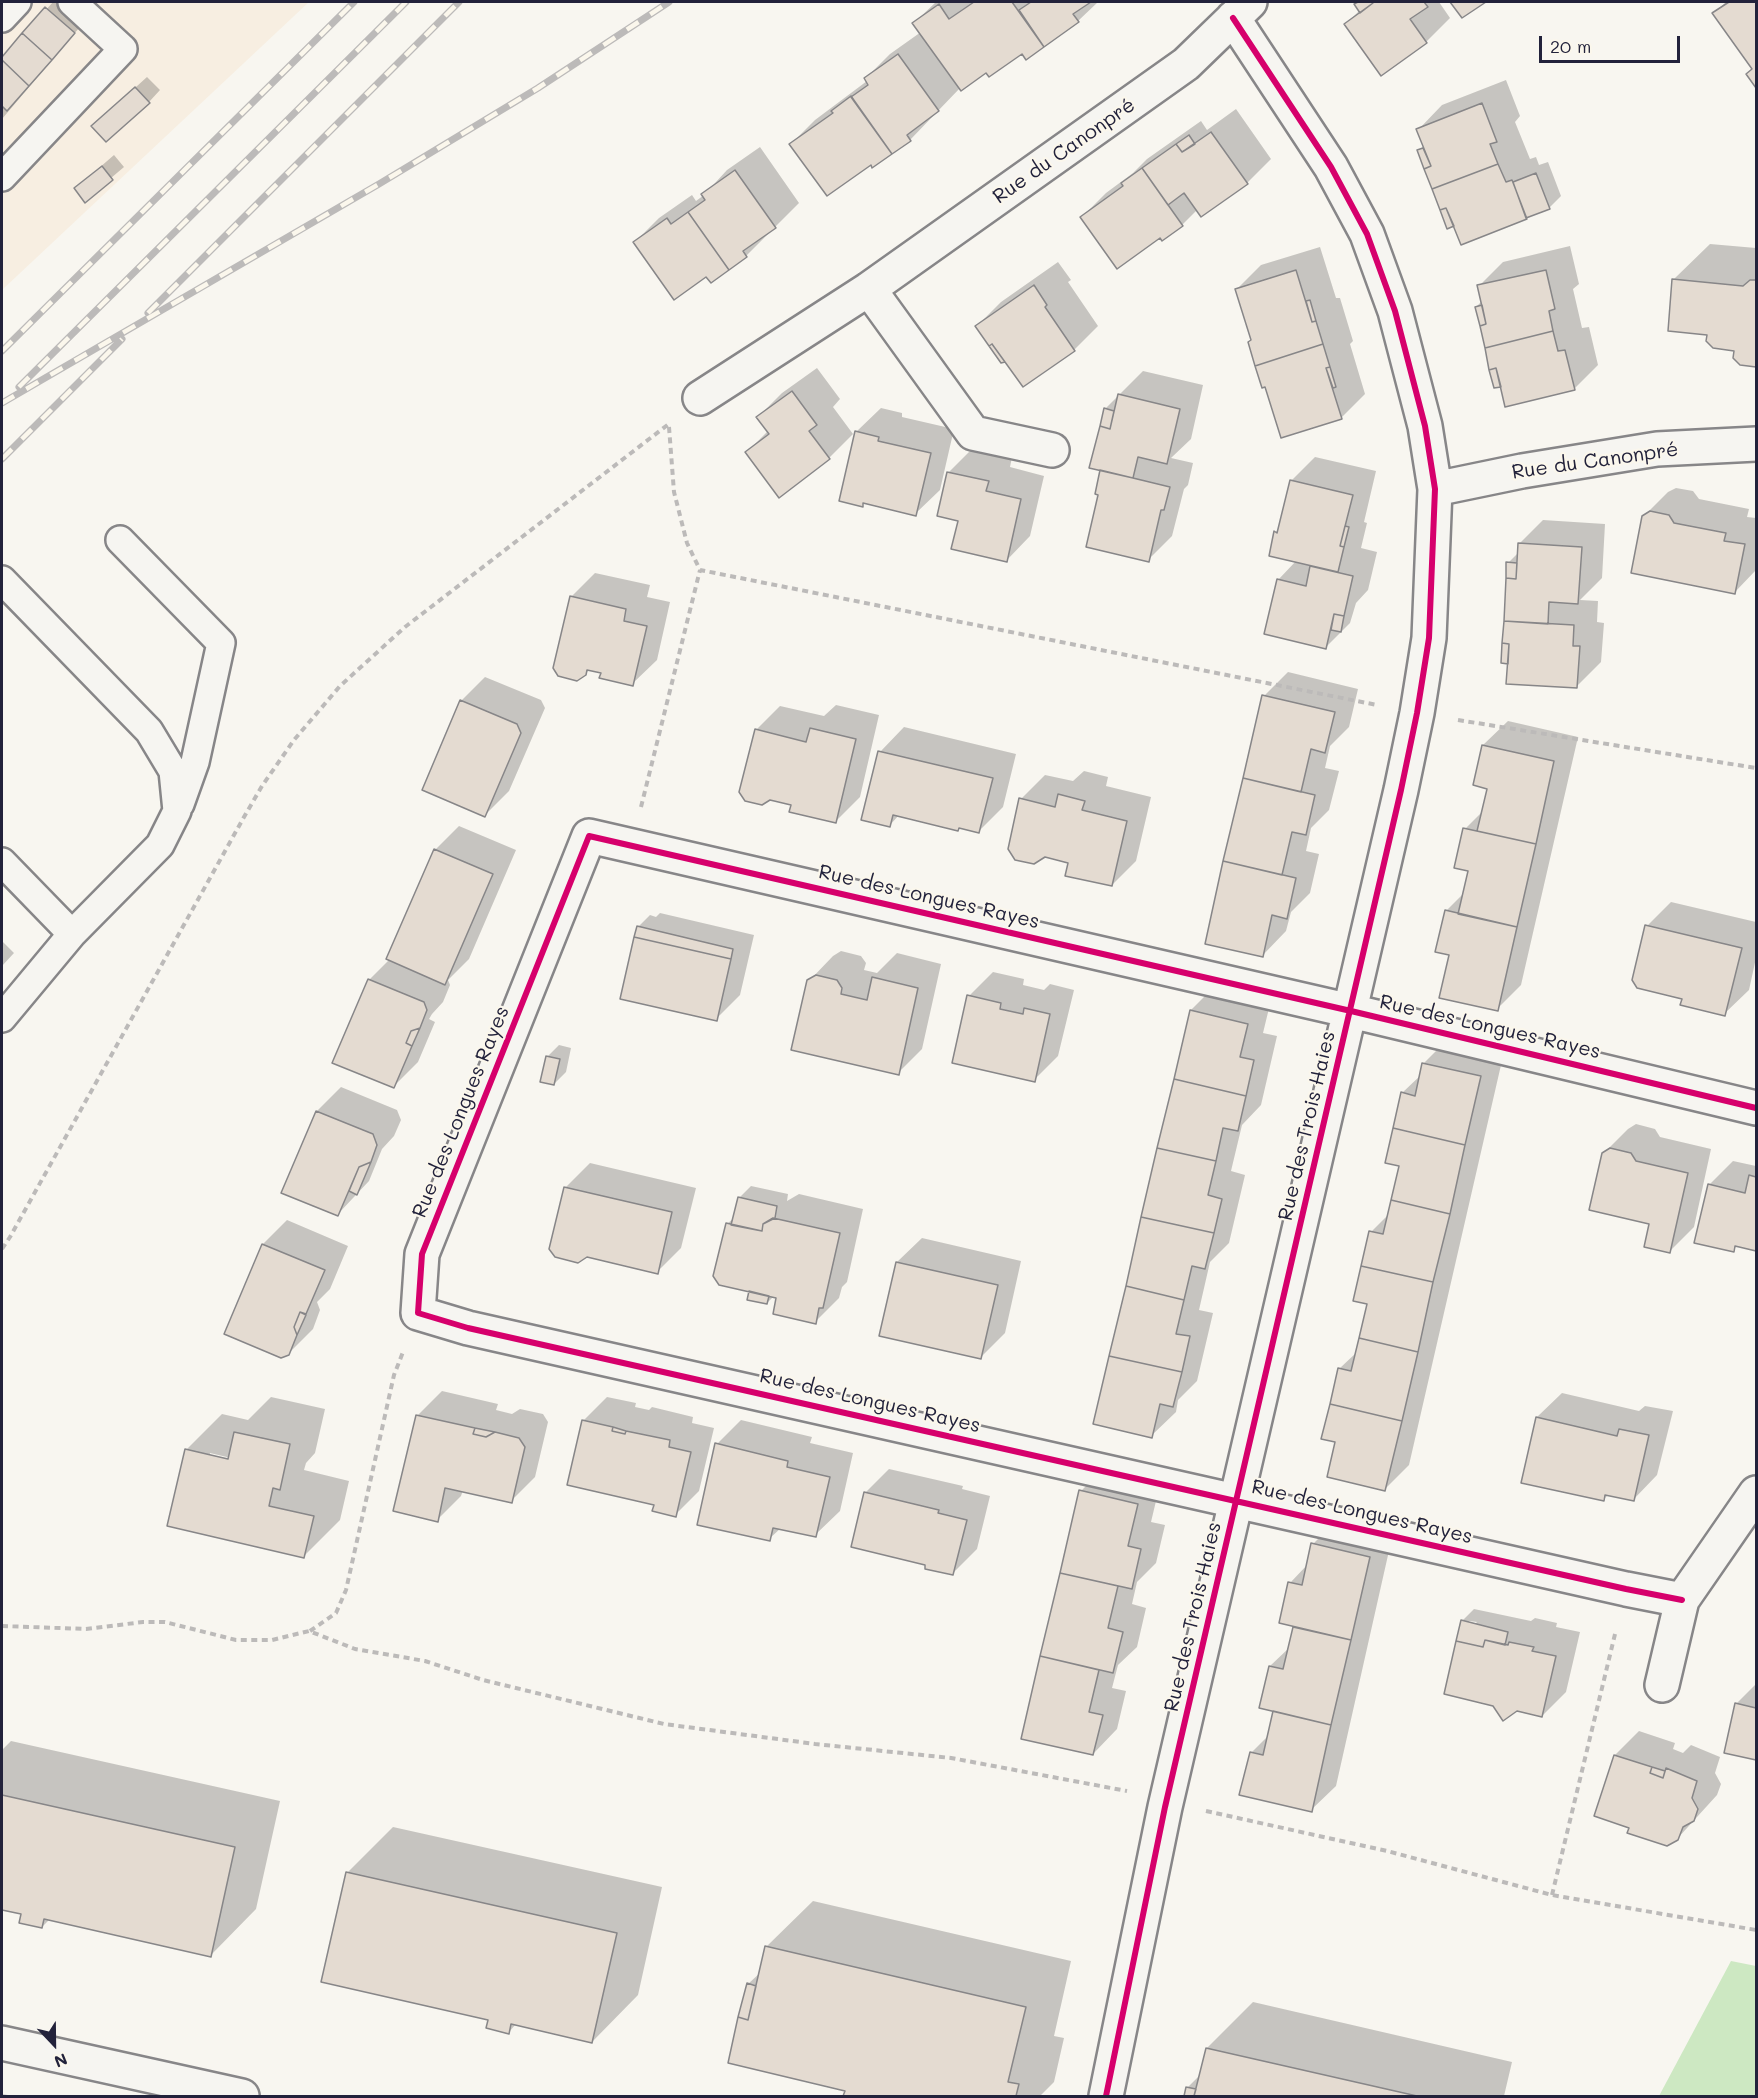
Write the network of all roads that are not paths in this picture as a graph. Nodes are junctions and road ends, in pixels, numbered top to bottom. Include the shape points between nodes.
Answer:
1 (17, 2) edge
2 (72, 2) edge
3 (1241, 10) edge
4 (2, 18) edge
5 (2, 177) edge
6 (869, 289) junction
7 (700, 398) road end
8 (1756, 444) edge
9 (1052, 450) dead end
10 (1435, 489) junction
11 (120, 540) dead end
12 (2, 580) edge
13 (177, 811) junction
14 (2, 862) edge
15 (72, 934) junction
16 (1351, 1011) junction
17 (2, 1018) edge
18 (1756, 1108) edge
19 (1756, 1493) edge
20 (1238, 1501) junction
21 (1682, 1600) junction
22 (1662, 1685) dead end
23 (2, 2043) edge
24 (170, 2089) edge
25 (242, 2097) edge
26 (1106, 2097) edge

1 - 4 lane
2 - 5 lane via 123,49
3 - 6 street, Rue du Canonpré via 1186,64
3 - 10 street, Rue des Trois Haies via 1367,234 1398,322 1425,426
6 - 7 street, Rue du Canonpré
6 - 9 street via 973,433
8 - 10 street, Rue du Canonpré via 1658,449
10 - 16 street, Rue des Trois Haies via 1429,638 1417,713
11 - 13 lane via 221,643 195,762
12 - 13 lane via 149,731 173,771
13 - 15 lane via 160,845
14 - 15 lane
15 - 17 lane
16 - 18 street, Rue des Longues Rayes
16 - 20 street, Rue des Trois Haies
16 - 20 street, Rue des Longues Rayes via 589,836 422,1254 418,1313
19 - 21 street
20 - 21 street, Rue des Longues Rayes
20 - 26 street, Rue des Trois Haies via 1165,1807
21 - 22 street
23 - 24 street
24 - 25 street

